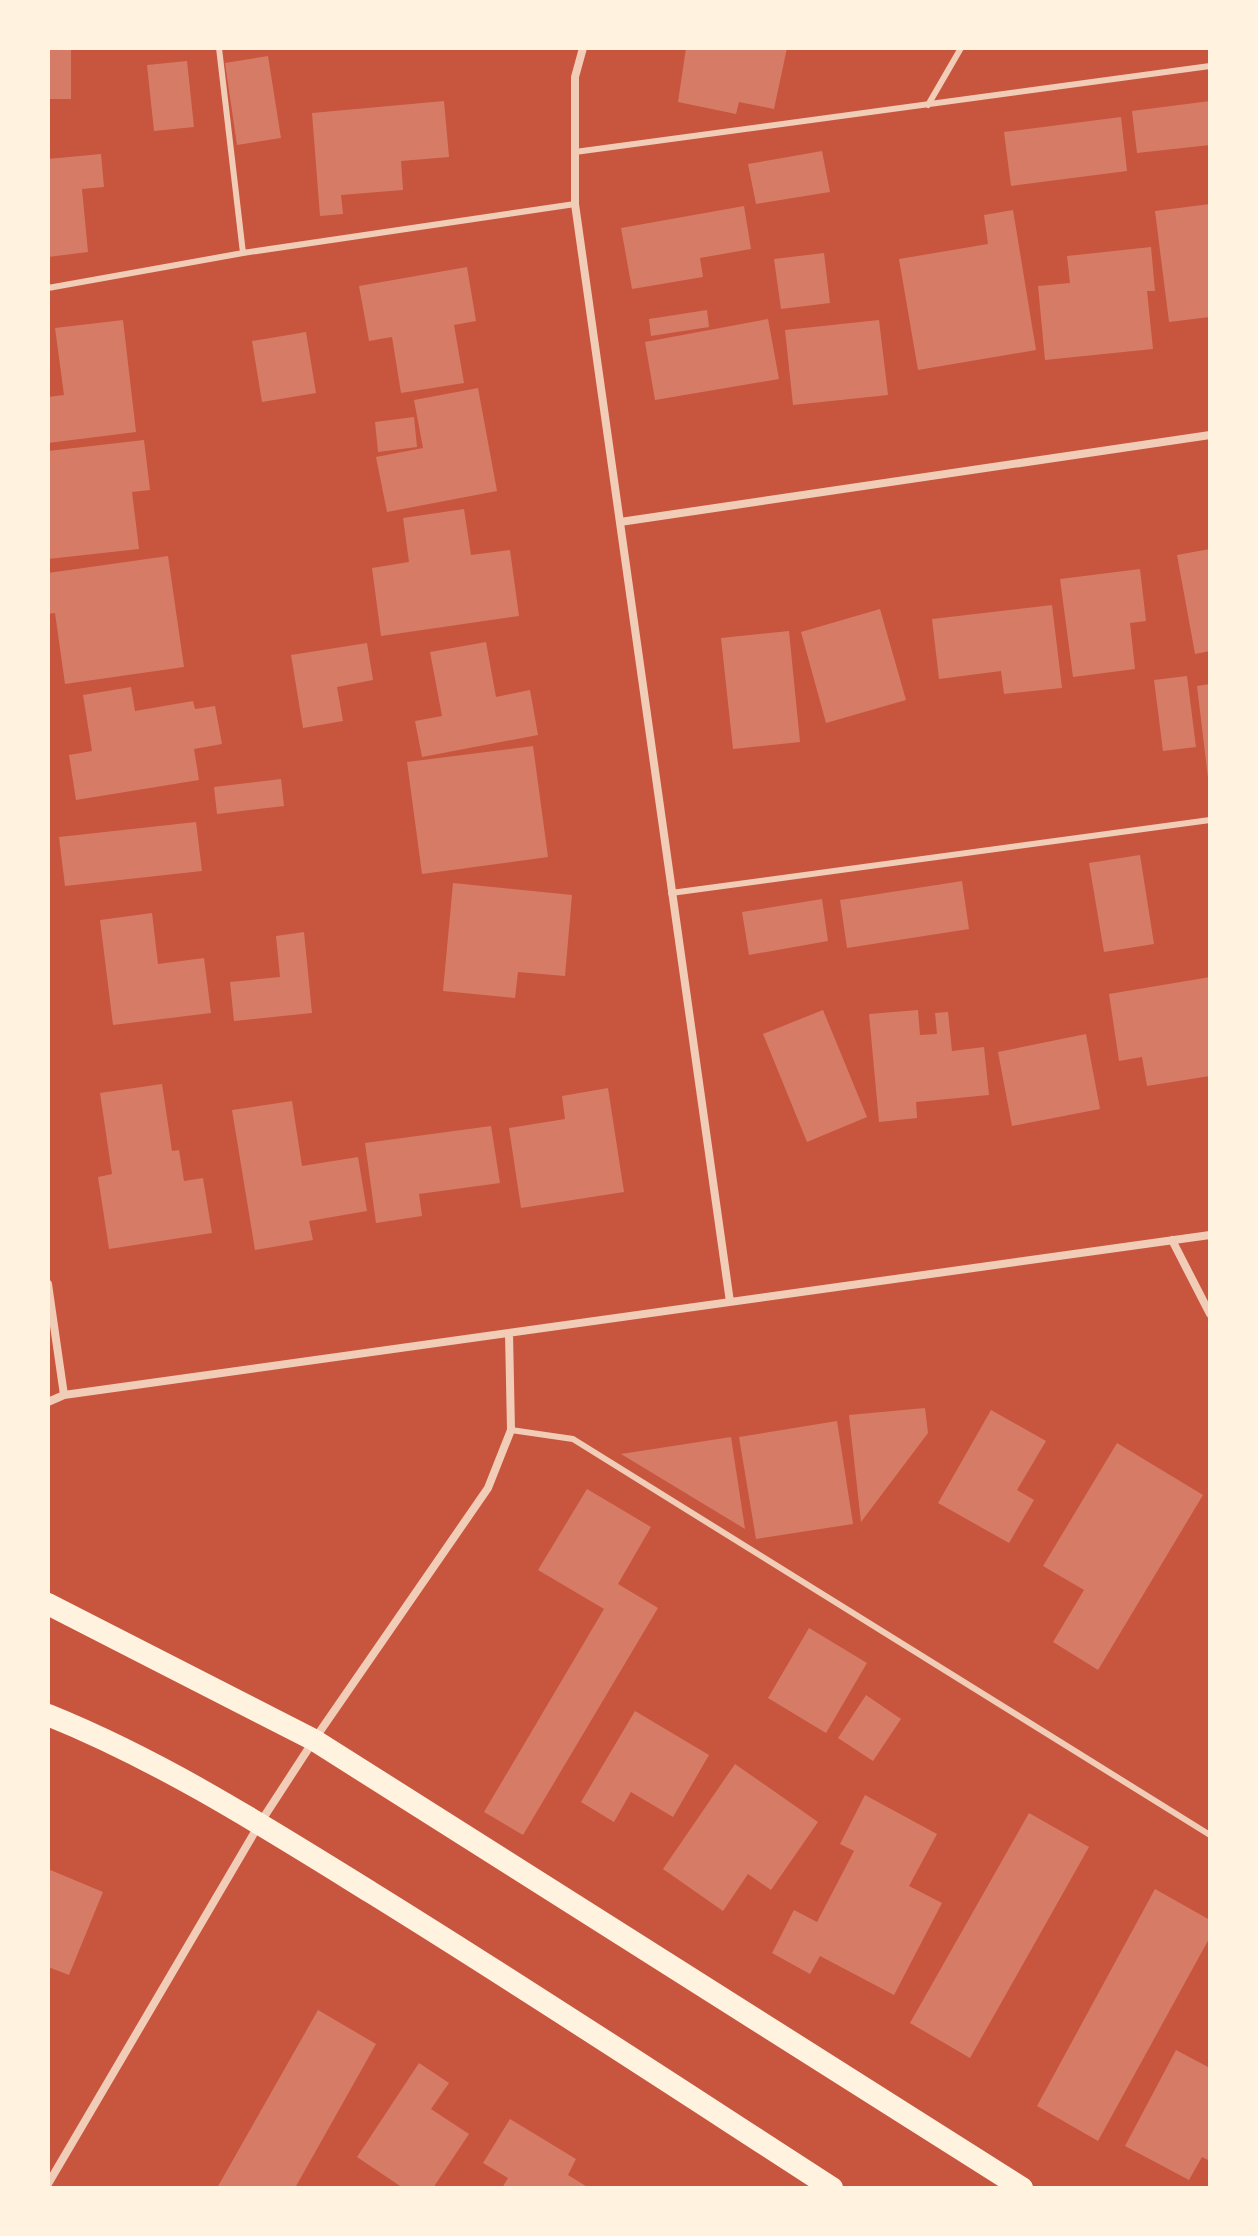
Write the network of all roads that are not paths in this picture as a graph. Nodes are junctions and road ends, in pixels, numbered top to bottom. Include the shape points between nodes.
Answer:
1 (219, 48) edge
2 (583, 48) edge
3 (961, 48) edge
4 (1210, 66) edge
5 (928, 105) junction
6 (575, 152) junction
7 (575, 204) junction
8 (243, 253) junction
9 (48, 288) edge
10 (1210, 435) edge
11 (620, 522) junction
12 (1210, 820) edge
13 (671, 893) junction
14 (1210, 1235) edge
15 (1172, 1240) junction
16 (48, 1284) edge
17 (730, 1302) junction
18 (1210, 1314) edge
19 (509, 1333) junction
20 (64, 1395) junction
21 (48, 1402) edge
22 (511, 1430) junction
23 (48, 1604) edge
24 (48, 1715) edge
25 (314, 1740) junction
26 (260, 1823) junction
27 (1210, 1835) edge
28 (48, 2184) edge
29 (832, 2188) edge
30 (1022, 2188) edge

1 - 8 lane
2 - 6 street via 575,77
3 - 5 lane
4 - 5 lane
5 - 6 lane
6 - 7 street
7 - 8 lane
7 - 11 street
8 - 9 lane
10 - 11 street
11 - 13 street
12 - 13 lane
13 - 17 street
14 - 15 street
15 - 17 street
15 - 18 street
16 - 20 street
17 - 19 street
19 - 20 street
19 - 22 street
20 - 21 street
22 - 25 street via 488,1488
22 - 27 lane via 573,1439
23 - 25 highway
24 - 26 highway via 107,1738
25 - 26 street
25 - 30 highway
26 - 28 street
26 - 29 highway

